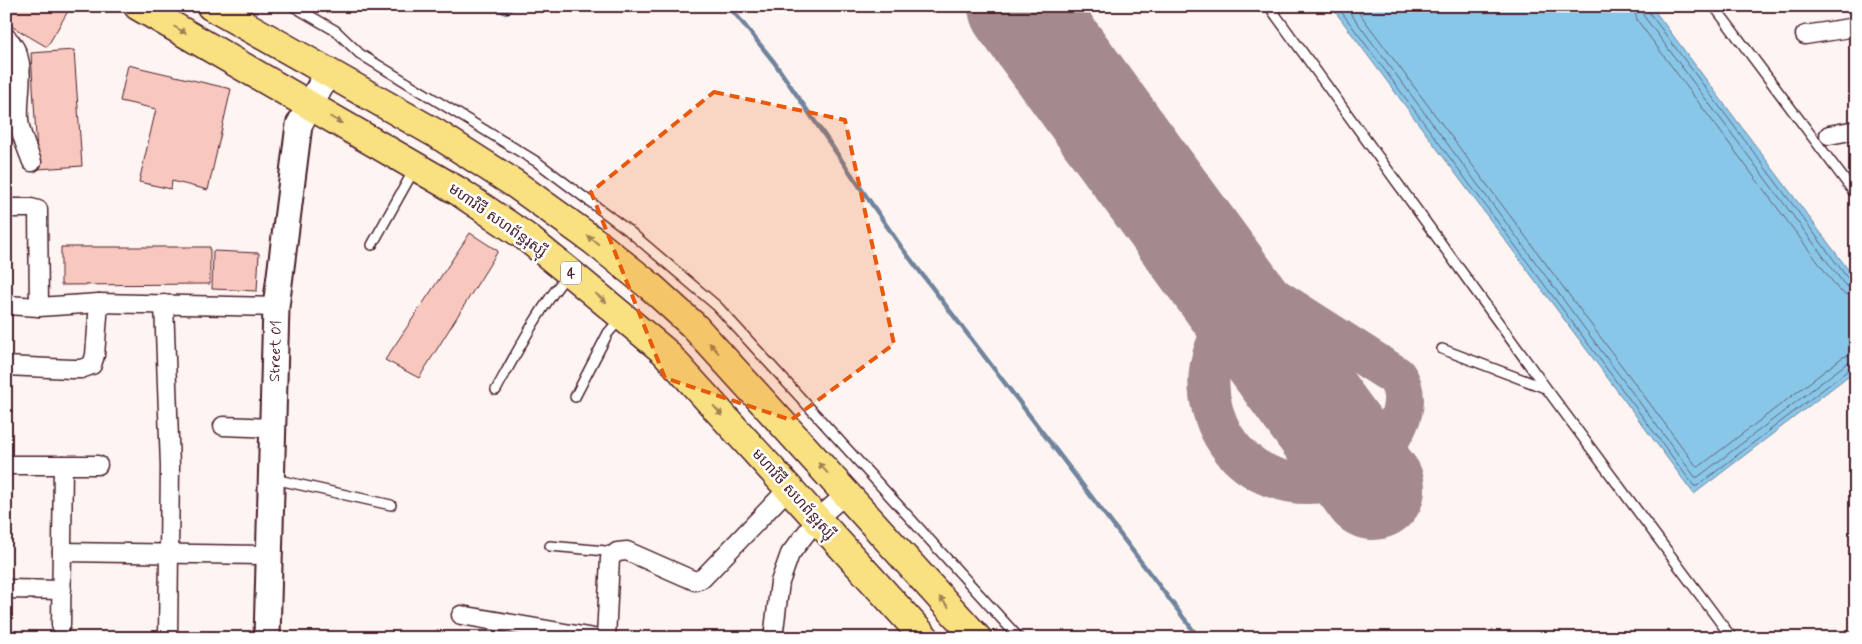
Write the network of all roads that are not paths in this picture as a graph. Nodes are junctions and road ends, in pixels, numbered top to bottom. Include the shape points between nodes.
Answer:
1 (138, 6) edge
2 (211, 6) edge
3 (292, 6) edge
4 (1269, 6) edge
5 (1714, 6) edge
6 (1856, 27) edge
7 (1805, 35) dead end
8 (6, 37) edge
9 (328, 72) junction
10 (310, 104) junction
11 (12, 118) edge
12 (1856, 130) edge
13 (1828, 135) dead end
14 (32, 162) dead end
15 (416, 166) junction
16 (1856, 195) edge
17 (6, 208) edge
18 (372, 245) dead end
19 (569, 272) junction
20 (99, 303) junction
21 (164, 304) junction
22 (6, 305) edge
23 (39, 307) junction
24 (276, 307) junction
25 (623, 316) junction
26 (1442, 349) dead end
27 (6, 366) edge
28 (1546, 388) junction
29 (496, 390) dead end
30 (575, 397) dead end
31 (223, 426) dead end
32 (273, 428) junction
33 (6, 464) edge
34 (63, 465) junction
35 (98, 465) dead end
36 (272, 478) junction
37 (788, 488) junction
38 (846, 494) junction
39 (391, 504) dead end
40 (817, 519) junction
41 (550, 546) dead end
42 (62, 552) junction
43 (617, 552) junction
44 (169, 553) junction
45 (269, 555) junction
46 (6, 590) edge
47 (62, 590) junction
48 (461, 615) dead end
49 (61, 624) dead end
50 (917, 635) edge
51 (168, 638) edge
52 (267, 638) edge
53 (594, 638) edge
54 (606, 638) edge
55 (773, 638) edge
56 (977, 638) edge
57 (1019, 638) edge
58 (1732, 638) edge

1 -> 10 highway, មហាវិថី សហព័ន្ធរុស្ស៊ី / 4
2 - 9 highway
3 - 57 lane via 336,31 360,54 537,162 629,231 717,306
4 - 28 lane
5 - 16 lane
6 - 7 street
8 - 11 street via 17,48 20,61
9 - 10 street, Street 01
38 -> 9 highway via 693,326 650,286 516,184 437,134
10 -> 15 highway, មហាវិថី សហព័ន្ធរុស្ស៊ី / 4
10 - 24 street, Street 01 via 298,125
11 - 14 street
12 - 13 street
15 - 18 lane
15 - 19 highway, មហាវិថី សហព័ន្ធរុស្ស៊ី / 4 via 489,211
17 - 23 street via 38,210
19 -> 25 highway, មហាវិថី សហព័ន្ធរុស្ស៊ី / 4
19 - 29 lane via 534,321
20 - 21 street
20 - 23 street
20 - 27 street via 92,364 81,369
21 - 24 street
21 - 44 street via 170,433
22 - 23 street
24 - 32 street, Street 01
25 - 30 lane via 608,333
25 -> 37 highway, មហាវិថី សហព័ន្ធរុស្ស៊ី / 4 via 664,351
26 - 28 lane
28 - 58 lane
31 - 32 street
32 - 36 street, Street 01
33 - 34 street
34 - 35 street
34 - 42 street
36 - 39 lane
36 - 45 street, Street 01
37 - 40 highway, មហាវិថី សហព័ន្ធរុស្ស៊ី / 4
37 - 43 street via 703,578 695,581 627,551
38 - 40 street
56 -> 38 highway
40 - 50 highway, មហាវិថី សហព័ន្ធរុស្ស៊ី / 4
40 - 55 street via 790,554 782,575
41 - 43 lane
42 - 44 street
42 - 47 street
43 - 54 street via 610,558
44 - 45 street
44 - 51 street
45 - 52 street, Street 01
46 - 47 street
47 - 49 street
48 - 53 street

